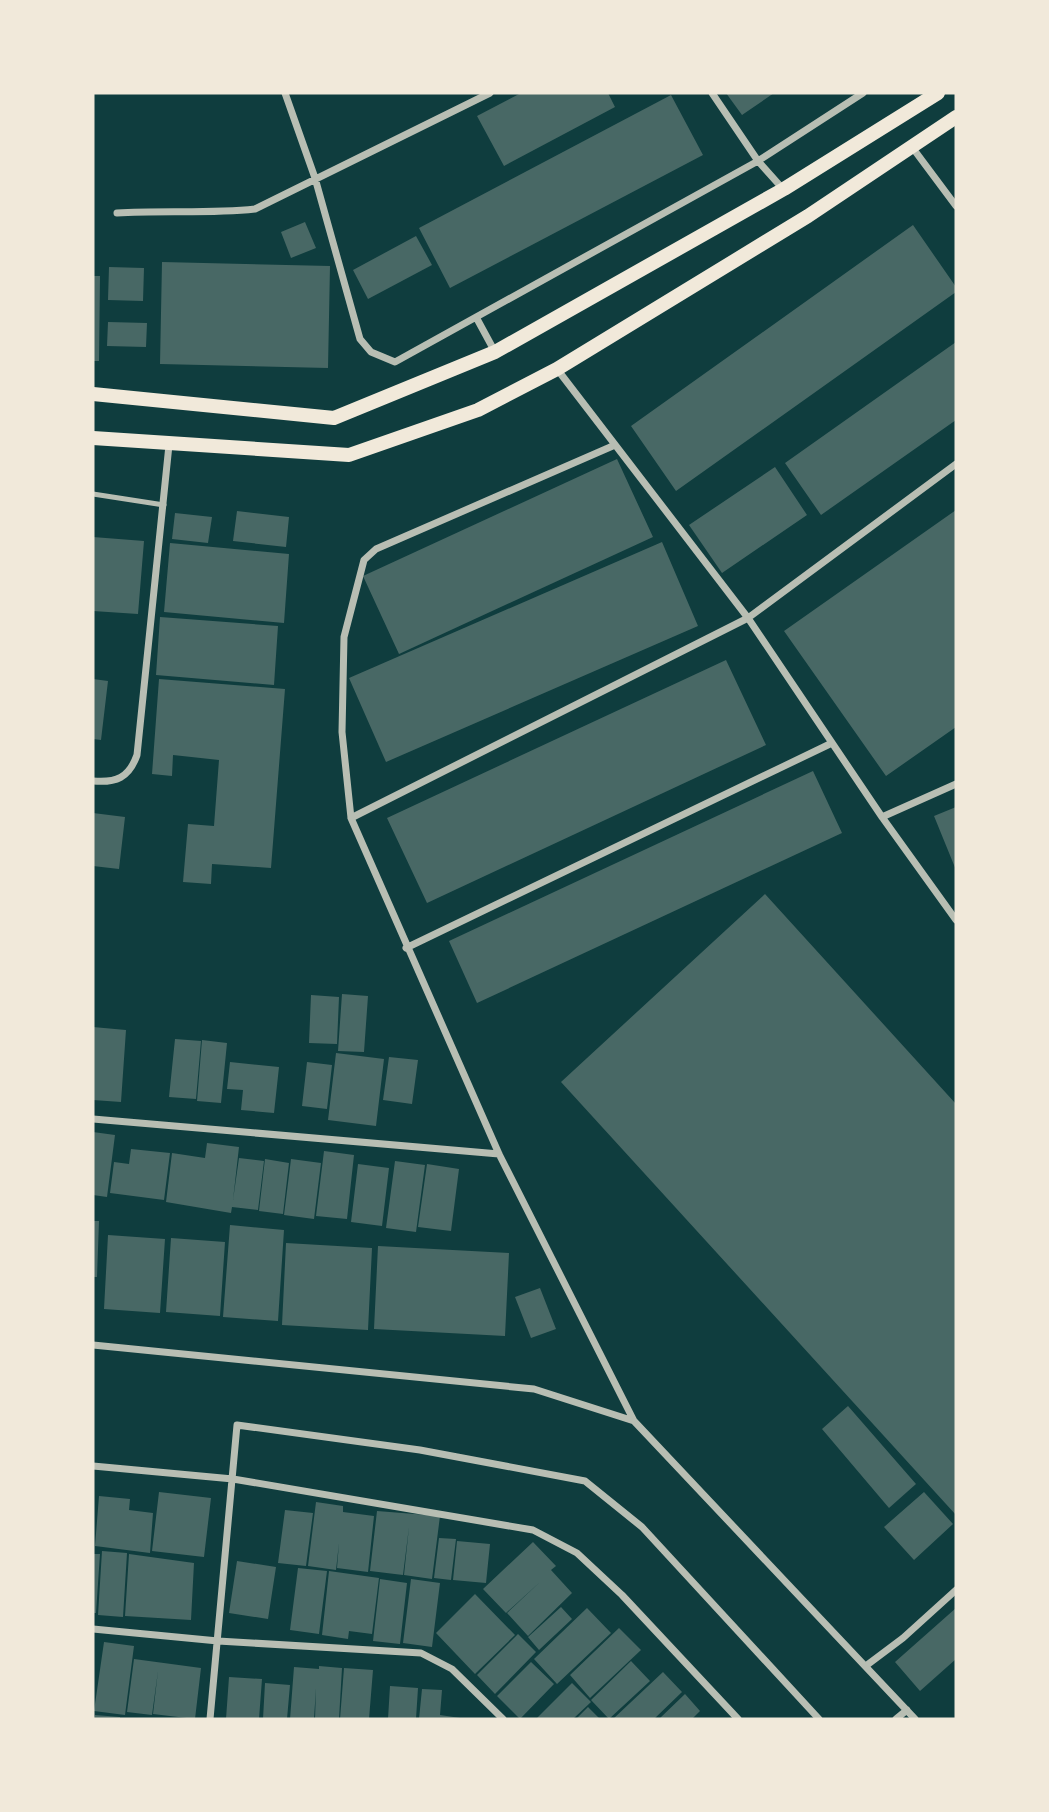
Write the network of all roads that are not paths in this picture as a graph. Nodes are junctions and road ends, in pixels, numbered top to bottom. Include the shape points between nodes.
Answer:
1 (285, 93) edge
2 (490, 93) edge
3 (712, 93) edge
4 (863, 93) edge
5 (938, 93) edge
6 (956, 117) edge
7 (911, 146) junction
8 (758, 161) junction
9 (315, 178) junction
10 (784, 189) junction
11 (956, 206) edge
12 (117, 213) dead end
13 (476, 317) junction
14 (495, 352) junction
15 (557, 369) junction
16 (93, 394) edge
17 (93, 438) edge
18 (169, 445) junction
19 (615, 445) junction
20 (956, 464) edge
21 (93, 494) edge
22 (164, 505) junction
23 (748, 618) junction
24 (832, 743) junction
25 (93, 781) edge
26 (956, 784) edge
27 (881, 817) junction
28 (351, 818) junction
29 (956, 920) edge
30 (406, 948) junction
31 (93, 1119) edge
32 (499, 1154) junction
33 (93, 1345) edge
34 (634, 1421) junction
35 (93, 1466) edge
36 (233, 1479) junction
37 (956, 1590) edge
38 (93, 1629) edge
39 (218, 1642) junction
40 (867, 1665) junction
41 (907, 1710) junction
42 (210, 1719) edge
43 (503, 1719) edge
44 (738, 1719) edge
45 (819, 1719) edge
46 (897, 1719) edge
47 (915, 1719) edge

1 - 9 street
2 - 9 street
3 - 8 street
4 - 8 street
5 - 10 main road
6 - 7 main road
7 - 11 street
7 - 15 main road via 808,216
8 - 10 street
8 - 13 street
9 - 12 street via 255,209
9 - 13 street via 360,340 371,352 395,362
10 - 14 main road
13 - 14 street
14 - 16 main road via 334,418
15 - 18 main road via 478,410 349,455
15 - 19 street
17 - 18 main road
18 - 22 street
19 - 23 street
19 - 28 street via 376,549 364,559 344,637 342,732
20 - 23 street
21 - 22 lane
22 - 25 street via 137,755 132,771 118,781
23 - 24 street
23 - 28 street
24 - 27 street
24 - 30 street
26 - 27 street
27 - 29 street
28 - 30 street
30 - 32 street
31 - 32 street
32 - 34 street
33 - 34 street via 534,1389
34 - 40 street
35 - 36 street
36 - 39 street
36 - 44 street via 533,1530 577,1553
36 - 45 street via 237,1425 420,1450 585,1481 642,1527
37 - 40 street
38 - 39 street
39 - 42 street
39 - 43 street via 421,1653 452,1669
40 - 41 street
41 - 46 street
41 - 47 street

